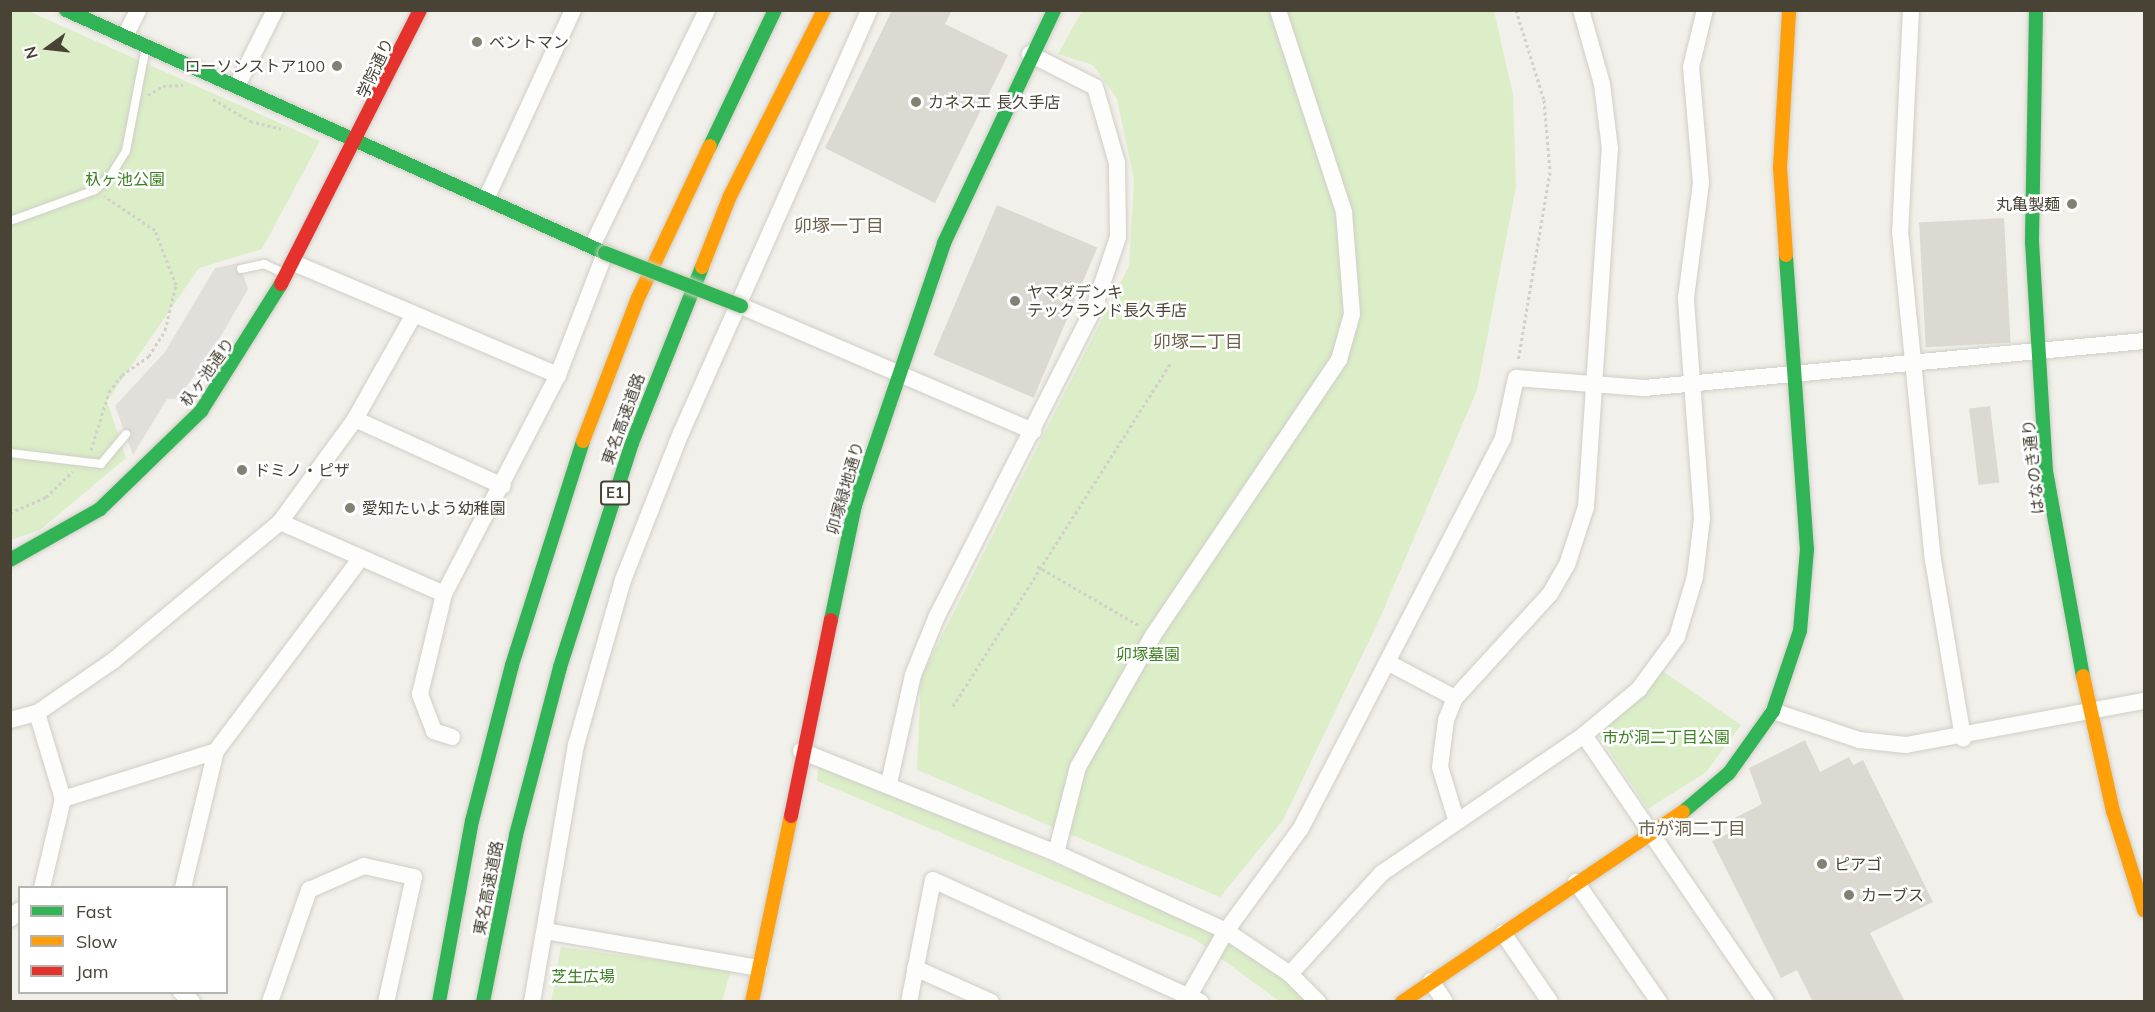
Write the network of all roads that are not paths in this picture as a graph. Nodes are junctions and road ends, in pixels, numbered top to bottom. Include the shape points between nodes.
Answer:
1 (66, 10) edge
2 (138, 10) edge
3 (275, 10) edge
4 (420, 10) edge
5 (573, 10) edge
6 (707, 10) edge
7 (775, 10) edge
8 (824, 10) edge
9 (869, 10) edge
10 (1054, 10) edge
11 (1278, 10) edge
12 (1581, 10) edge
13 (1705, 10) edge
14 (1789, 10) edge
15 (1911, 10) edge
16 (2036, 10) edge
17 (125, 36) junction
18 (146, 46) junction
19 (1030, 54) junction
20 (237, 86) junction
21 (359, 140) junction
22 (487, 197) junction
23 (10, 221) edge
24 (599, 250) junction
25 (241, 269) dead end
26 (291, 269) junction
27 (741, 306) junction
28 (413, 316) junction
29 (2145, 341) edge
30 (2040, 351) junction
31 (1910, 363) junction
32 (896, 372) junction
33 (558, 375) junction
34 (1795, 376) junction
35 (1693, 384) junction
36 (1594, 388) junction
37 (356, 418) junction
38 (1033, 431) junction
39 (126, 435) dead end
40 (10, 453) edge
41 (503, 486) junction
42 (280, 522) junction
43 (361, 558) junction
44 (10, 560) edge
45 (444, 594) junction
46 (1388, 662) junction
47 (1455, 698) junction
48 (2145, 701) edge
49 (2091, 709) junction
50 (1773, 711) junction
51 (37, 713) junction
52 (10, 720) edge
53 (1584, 735) junction
54 (452, 737) dead end
55 (1963, 738) junction
56 (216, 751) junction
57 (801, 751) junction
58 (889, 783) junction
59 (63, 800) junction
60 (1456, 819) junction
61 (1649, 834) junction
62 (1056, 853) junction
63 (1576, 882) junction
64 (43, 886) edge
65 (183, 886) edge
66 (2145, 910) edge
67 (545, 931) junction
68 (1226, 931) junction
69 (1503, 933) junction
70 (759, 968) junction
71 (915, 968) junction
72 (1290, 974) junction
73 (1431, 981) junction
74 (1196, 998) edge
75 (270, 1002) edge
76 (386, 1002) edge
77 (439, 1002) edge
78 (483, 1002) edge
79 (532, 1002) edge
80 (752, 1002) edge
81 (909, 1002) edge
82 (991, 1002) edge
83 (1318, 1002) edge
84 (1402, 1002) edge
85 (1445, 1002) edge
86 (1550, 1002) edge
87 (1659, 1002) edge
88 (1766, 1002) edge

1 - 17 main road
2 - 17 street
3 - 20 street
4 - 21 main road, 学院通り
5 - 22 street
6 - 24 street
7 - 77 main road, 東名高速道路 via 638,298 584,438 512,665 472,821
8 - 78 main road, 東名高速道路 / E1 via 730,196 632,443 557,678 516,835
9 - 27 street
10 - 19 main road, 卯塚緑地通り
11 - 62 street via 1344,212 1352,314 1339,360 1154,634 1078,767
12 - 36 street via 1602,84 1610,149
13 - 35 street via 1690,67 1701,183 1686,298
14 - 34 main road via 1780,168
15 - 31 street via 1900,231
16 - 30 main road, はなのき通り via 2032,242
17 - 18 main road
18 - 20 main road
18 - 23 lane via 121,162 95,190
19 - 32 main road, 卯塚緑地通り via 944,243
19 - 38 street via 1095,87 1113,144 1119,198 1118,237 1108,274
20 - 21 main road
21 - 22 main road
21 - 26 main road, 杁ヶ池通り
22 - 24 main road
24 - 27 main road, bridge
24 - 33 street
25 - 26 lane via 271,264
26 - 28 street
26 - 44 main road, 杁ヶ池通り via 207,403 161,455 100,509
27 - 32 street
27 - 67 street via 676,443 623,580 576,745
28 - 33 street
28 - 37 street
29 - 30 street
30 - 31 street
30 - 49 main road, はなのき通り via 2046,471
31 - 34 street
31 - 55 street via 1933,560
32 - 38 street
32 - 57 main road, 卯塚緑地通り via 855,505
33 - 41 street
34 - 35 street
34 - 50 main road via 1807,550 1800,631
35 - 36 street
35 - 53 street via 1702,518 1695,577 1677,637 1639,689
36 - 46 street via 1516,378 1503,438
36 - 47 street via 1586,507 1567,565 1536,610
37 - 41 street
37 - 42 street
38 - 58 street via 937,616 913,675
39 - 40 lane via 101,464 83,458
41 - 45 street
42 - 43 street
42 - 51 street via 114,660
43 - 45 street
43 - 56 street
45 - 54 street via 420,694 434,731
46 - 47 street
46 - 68 street via 1301,828
47 - 60 street via 1443,730 1440,767
48 - 49 street
49 - 55 street
49 - 66 main road, はなのき通り via 2113,811
50 - 55 street via 1859,740 1906,745
50 - 61 main road via 1729,773
51 - 52 street
51 - 59 street
53 - 60 street
53 - 61 street
56 - 59 street
56 - 65 street
57 - 58 street
57 - 70 main road, 卯塚緑地通り
58 - 62 street
59 - 64 street
60 - 72 street via 1382,873
61 - 63 main road
61 - 88 street
62 - 68 street
63 - 69 main road
63 - 87 street
67 - 70 street
67 - 79 street
68 - 72 street
68 - 74 street
69 - 73 main road
69 - 86 street
70 - 80 main road, 卯塚緑地通り
71 - 74 street via 933,880
71 - 81 street
71 - 82 street
72 - 83 street
73 - 84 main road
73 - 85 street
75 - 76 street via 309,890 364,866 414,877

